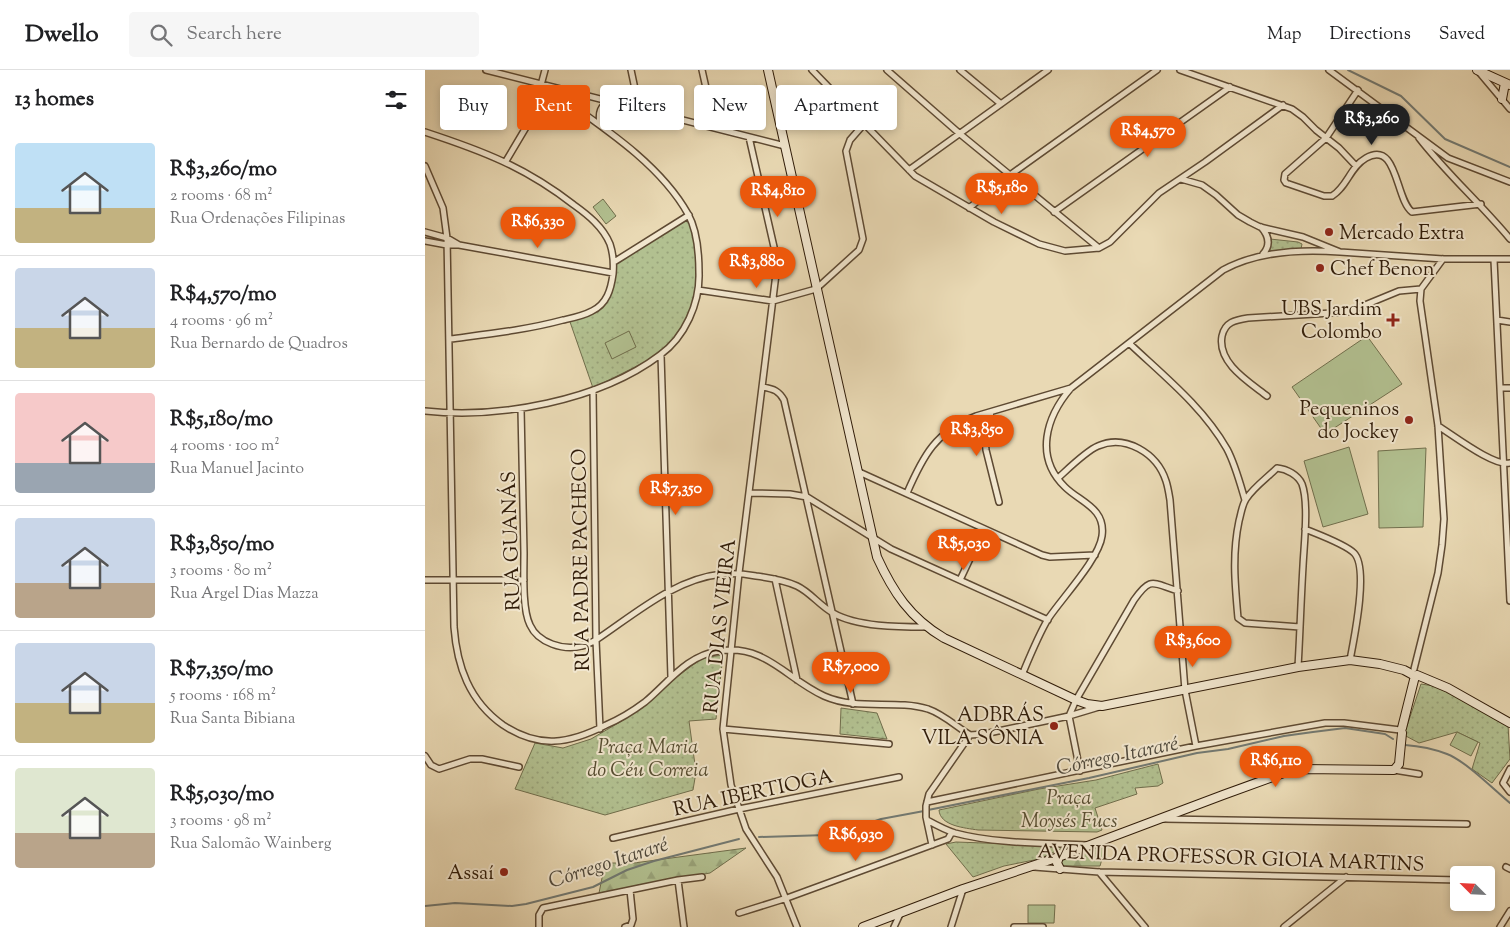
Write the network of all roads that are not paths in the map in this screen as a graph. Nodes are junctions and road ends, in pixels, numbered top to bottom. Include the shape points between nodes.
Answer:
1 (486, 70) edge
2 (545, 70) edge
3 (631, 70) edge
4 (702, 70) edge
5 (768, 70) edge
6 (812, 70) edge
7 (887, 70) edge
8 (959, 70) edge
9 (1157, 70) edge
10 (1180, 70) edge
11 (1329, 70) edge
12 (1477, 70) edge
13 (1486, 70) edge
14 (1045, 71) edge
15 (1493, 77) junction
16 (1507, 84) edge
17 (542, 85) edge
18 (546, 85) edge
19 (634, 85) edge
20 (705, 85) edge
21 (826, 85) edge
22 (1230, 87) junction
23 (1358, 90) junction
24 (1501, 99) junction
25 (1001, 104) junction
26 (1283, 105) junction
27 (1510, 109) edge
28 (600, 110) edge
29 (590, 117) edge
30 (600, 124) joint
31 (523, 130) edge
32 (607, 130) edge
33 (723, 130) edge
34 (858, 130) edge
35 (869, 130) edge
36 (425, 132) edge
37 (1414, 132) junction
38 (960, 134) junction
39 (749, 137) junction
40 (1326, 138) junction
41 (785, 146) junction
42 (506, 161) junction
43 (425, 166) edge
44 (1356, 166) junction
45 (909, 170) junction
46 (1011, 175) junction
47 (1180, 179) junction
48 (1510, 182) edge
49 (1481, 204) junction
50 (969, 208) junction
51 (1054, 212) junction
52 (689, 215) junction
53 (1260, 227) junction
54 (425, 232) edge
55 (447, 238) junction
56 (1510, 239) edge
57 (425, 241) edge
58 (447, 245) junction
59 (459, 245) junction
60 (1099, 248) junction
61 (1340, 252) junction
62 (1262, 255) junction
63 (1443, 259) junction
64 (1510, 259) edge
65 (1494, 260) junction
66 (614, 262) junction
67 (613, 273) junction
68 (817, 289) junction
69 (1421, 289) junction
70 (698, 290) junction
71 (773, 301) junction
72 (1497, 320) junction
73 (1510, 322) edge
74 (450, 339) junction
75 (1129, 344) junction
76 (661, 355) junction
77 (763, 387) junction
78 (1071, 388) junction
79 (1501, 388) junction
80 (1510, 388) edge
81 (593, 390) junction
82 (1267, 396) dead end
83 (521, 409) junction
84 (425, 411) edge
85 (991, 412) junction
86 (451, 414) junction
87 (1438, 426) junction
88 (1507, 464) edge
89 (859, 472) junction
90 (1058, 478) junction
91 (750, 493) junction
92 (907, 493) junction
93 (807, 497) junction
94 (1245, 500) junction
95 (999, 502) dead end
96 (984, 529) junction
97 (1305, 529) junction
98 (873, 537) junction
99 (1095, 555) junction
100 (739, 574) junction
101 (775, 579) junction
102 (425, 580) edge
103 (453, 580) junction
104 (524, 580) junction
105 (960, 580) junction
106 (669, 591) junction
107 (1178, 591) junction
108 (1510, 600) edge
109 (832, 613) junction
110 (1048, 620) junction
111 (926, 627) junction
112 (1300, 627) junction
113 (596, 640) junction
114 (730, 650) junction
115 (1350, 660) junction
116 (1298, 666) junction
117 (1415, 673) junction
118 (1022, 674) junction
119 (671, 677) junction
120 (797, 681) junction
121 (1185, 690) junction
122 (1076, 700) junction
123 (853, 704) junction
124 (1102, 706) junction
125 (1069, 716) junction
126 (1510, 723) edge
127 (600, 729) junction
128 (723, 729) junction
129 (1402, 730) junction
130 (970, 735) junction
131 (889, 744) dead end
132 (1196, 746) junction
133 (425, 756) edge
134 (519, 767) dead end
135 (1510, 769) edge
136 (1394, 770) junction
137 (1080, 772) junction
138 (1419, 774) dead end
139 (899, 778) dead end
140 (1510, 792) edge
141 (926, 804) junction
142 (739, 809) junction
143 (927, 819) junction
144 (1160, 819) junction
145 (1467, 824) dead end
146 (937, 825) junction
147 (928, 828) junction
148 (952, 832) junction
149 (613, 838) dead end
150 (1069, 844) junction
151 (932, 845) junction
152 (1088, 845) junction
153 (1067, 854) junction
154 (1059, 857) junction
155 (1031, 867) junction
156 (1060, 869) junction
157 (1099, 872) junction
158 (702, 877) dead end
159 (1345, 877) junction
160 (678, 880) junction
161 (1450, 880) edge
162 (963, 889) junction
163 (630, 890) junction
164 (787, 898) junction
165 (1510, 911) edge
166 (739, 913) dead end
167 (900, 914) junction
168 (539, 927) edge
169 (625, 927) edge
170 (684, 927) edge
171 (797, 927) edge
172 (863, 927) edge
173 (894, 927) edge
174 (951, 927) edge
175 (1014, 927) edge
176 (1043, 927) edge
177 (1145, 927) edge
178 (1284, 927) edge
179 (1500, 927) edge

1 - 17 street
2 - 18 street
3 - 19 street
4 - 20 street
5 - 41 street
6 - 21 street
7 - 38 street
8 - 25 street
9 - 46 street
10 - 22 street
11 - 23 street
12 - 15 street
12 - 24 street
13 - 15 street
14 - 25 street
15 - 16 street
16 - 24 street
22 - 26 street
22 - 51 street
23 - 37 street
23 - 40 street
24 - 27 street
25 - 38 street
26 - 40 street via 1299,113
26 - 47 street
28 - 30 street
29 - 30 street
31 - 42 street
32 - 52 street via 651,168
33 - 39 street
34 - 68 street via 847,151 862,245
35 - 45 street
36 - 42 street
37 - 48 street via 1455,161
37 - 49 street
38 - 45 street
38 - 46 street
39 - 41 street
39 - 71 street, RUA DIAS VIEIRA via 775,247
40 - 44 street
40 - 44 street via 1285,174 1286,184 1328,197 1339,190
41 - 68 street
42 - 66 street via 560,194 588,216 605,235
43 - 55 street via 443,208
44 - 49 street via 1371,156 1386,159 1392,165 1405,204 1412,212
45 - 50 street
46 - 50 street
46 - 51 street
47 - 53 street via 1202,185 1238,215
47 - 60 street via 1159,194 1115,238
49 - 56 street
50 - 60 street via 1056,250
51 - 60 street
52 - 66 street
52 - 70 street via 699,262
53 - 61 street via 1303,237
53 - 62 street via 1269,242
54 - 55 street
55 - 58 street
55 - 59 street
57 - 58 street
58 - 59 street
58 - 74 street
59 - 67 street
61 - 62 street
61 - 63 street
62 - 75 street via 1223,270
63 - 65 street
63 - 69 street
64 - 65 street
65 - 72 street
66 - 67 street
67 - 74 street via 611,290 592,311 548,324
68 - 71 street
68 - 89 street
69 - 82 street via 1399,291 1348,312 1248,318 1227,325 1221,345 1224,356
69 - 87 street
70 - 71 street
70 - 76 street via 686,324
71 - 77 street, RUA DIAS VIEIRA
72 - 73 street
72 - 79 street
74 - 86 street
75 - 78 street
75 - 94 street via 1207,419 1227,449
76 - 81 street
76 - 106 street
77 - 91 street, RUA DIAS VIEIRA
77 - 93 street via 780,392 784,400
78 - 85 street
78 - 90 street via 1050,421 1047,437 1049,460
79 - 80 street
79 - 88 street
81 - 83 street
81 - 113 street, RUA PADRE PACHECO
83 - 86 street
83 - 104 street, RUA GUANÁS
84 - 86 street
85 - 92 street via 963,421 942,435 919,466
85 - 95 street via 985,439
86 - 103 street
87 - 88 street via 1493,460
87 - 117 street via 1443,545
88 - 108 street
89 - 92 street
89 - 98 street
90 - 99 street via 1098,516 1102,533
90 - 107 street via 1096,446 1112,442 1128,444 1147,453 1167,481
91 - 93 street
91 - 100 street, RUA DIAS VIEIRA
92 - 96 street
93 - 98 street
93 - 109 street
94 - 97 street via 1277,468 1282,469 1299,479 1303,487
94 - 112 street via 1235,539 1238,618 1245,623
96 - 99 street via 1042,555
96 - 105 street
97 - 112 street
97 - 115 street via 1347,548 1357,557 1359,605
98 - 105 street via 891,549
98 - 111 street via 877,557 891,586
99 - 110 street
100 - 101 street, RUA GUANÁS
100 - 106 street, RUA GUANÁS via 698,579
100 - 114 street, RUA DIAS VIEIRA
101 - 109 street, RUA GUANÁS via 800,587
101 - 120 street
102 - 103 street
103 - 104 street
103 - 127 street via 454,627 460,668 473,693 497,720 528,738 545,742 564,742
104 - 113 street, RUA GUANÁS via 529,624 543,640 555,646 572,648
105 - 110 street
106 - 113 street, RUA GUANÁS
106 - 119 street
107 - 121 street
107 - 122 street via 1154,583 1143,586
109 - 111 street, RUA GUANÁS via 856,621
109 - 123 street
110 - 118 street
111 - 118 street
112 - 116 street
113 - 127 street, RUA PADRE PACHECO
114 - 119 street via 704,654
114 - 120 street via 757,655
114 - 128 street, RUA DIAS VIEIRA
115 - 116 street
115 - 117 street
116 - 121 street
117 - 126 street
117 - 129 street
118 - 122 street
119 - 127 street via 645,702
120 - 123 street via 824,696
121 - 124 street
121 - 132 street
122 - 124 street
122 - 125 street
123 - 130 street via 915,706 930,710
124 - 125 street
125 - 130 street
125 - 137 street
128 - 131 street
128 - 142 street, RUA DIAS VIEIRA
129 - 132 street via 1325,723
129 - 136 street via 1399,764
130 - 141 street via 929,794
132 - 137 street
133 - 134 street via 431,765 439,769 470,759
135 - 140 street via 1503,784
136 - 138 street
136 - 144 street via 1300,769
137 - 141 street
139 - 142 street, RUA IBERTIOGA
141 - 143 street
142 - 149 street, RUA IBERTIOGA
142 - 164 street, RUA DIAS VIEIRA via 752,840
143 - 146 street
143 - 147 street
144 - 145 street
144 - 152 street
146 - 147 street
146 - 148 street
147 - 151 street
148 - 150 street via 987,839
148 - 151 street via 949,839
150 - 152 street
150 - 153 street
151 - 164 street
152 - 153 street
153 - 154 street
154 - 155 street
154 - 156 street
155 - 156 street, AVENIDA PROFESSOR GIOIA MARTINS
155 - 162 street, AVENIDA PROFESSOR GIOIA MARTINS
156 - 157 street, AVENIDA PROFESSOR GIOIA MARTINS
157 - 159 street, AVENIDA PROFESSOR GIOIA MARTINS
157 - 177 street
158 - 160 street
159 - 161 street, AVENIDA PROFESSOR GIOIA MARTINS
159 - 178 street
160 - 163 street
160 - 170 street
162 - 167 street, AVENIDA PROFESSOR GIOIA MARTINS
162 - 174 street
163 - 168 street via 543,908
163 - 169 street via 633,919
164 - 166 street
164 - 171 street, RUA DIAS VIEIRA
165 - 179 street
167 - 172 street, AVENIDA PROFESSOR GIOIA MARTINS
167 - 173 street
175 - 176 street

